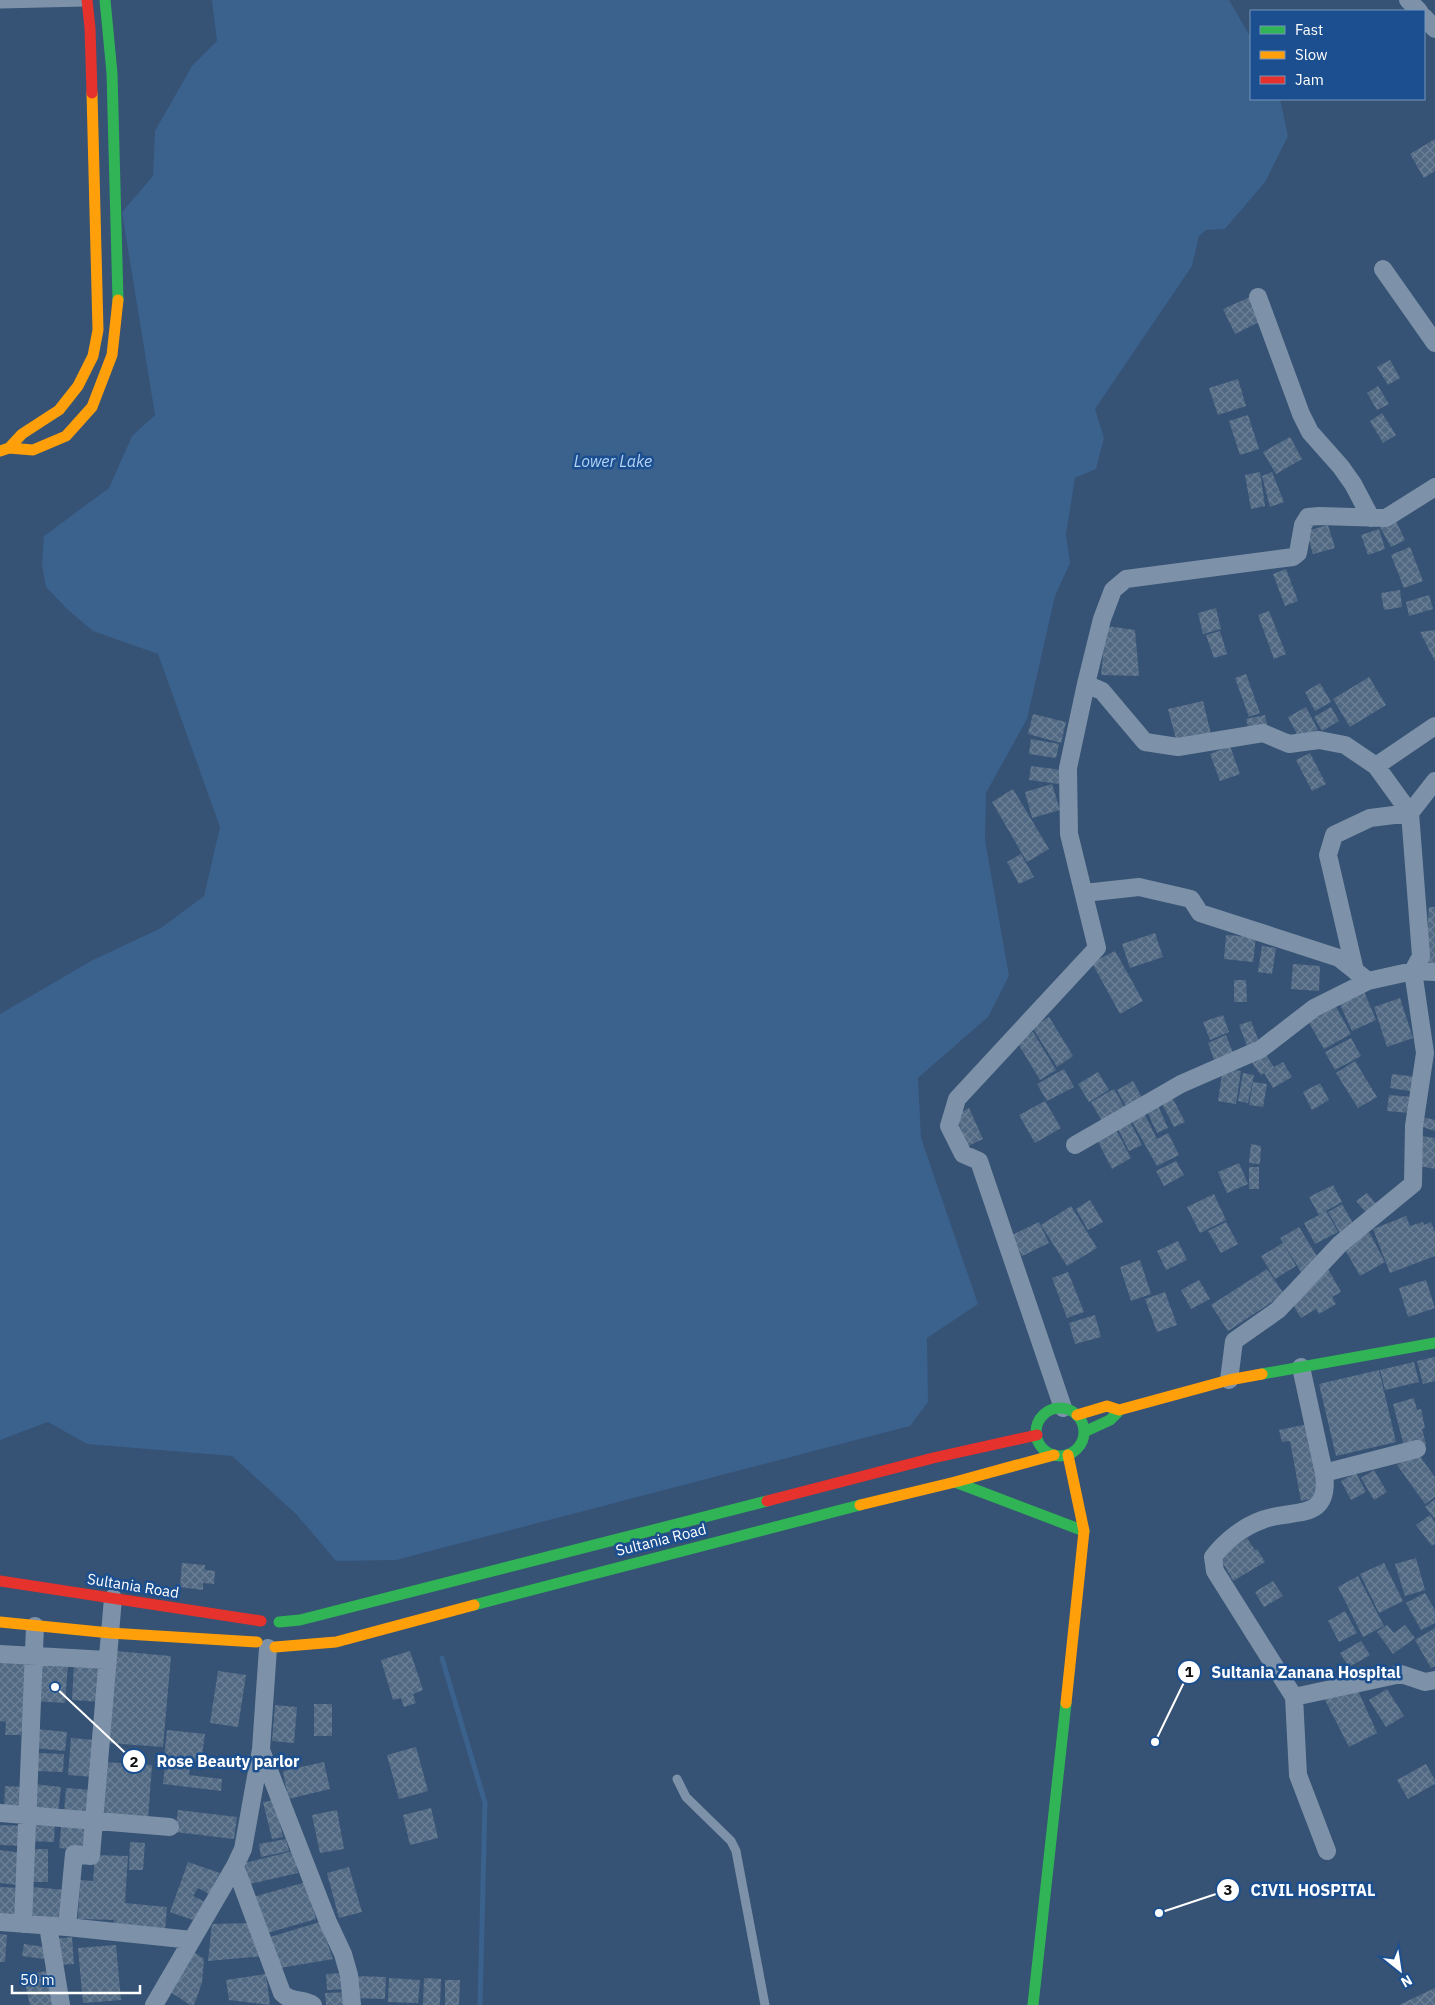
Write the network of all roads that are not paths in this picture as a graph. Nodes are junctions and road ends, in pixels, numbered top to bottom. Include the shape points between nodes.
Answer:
1 (106, 0) edge
2 (1408, 0) edge
3 (87, 1) edge
4 (0, 4) edge
5 (1418, 10) edge
6 (1425, 18) edge
7 (1435, 29) edge
8 (1383, 269) dead end
9 (1258, 297) dead end
10 (1435, 343) edge
11 (5, 450) edge
12 (1435, 486) edge
13 (1371, 518) junction
14 (1086, 684) junction
15 (1435, 726) edge
16 (1376, 766) junction
17 (1435, 781) edge
18 (1410, 813) junction
19 (1084, 893) junction
20 (1413, 971) junction
21 (1435, 972) edge
22 (1361, 976) junction
23 (1074, 1145) dead end
24 (1435, 1343) edge
25 (1301, 1367) junction
26 (1229, 1380) junction
27 (1120, 1410) junction
28 (1070, 1411) junction
29 (1084, 1432) junction
30 (1037, 1435) junction
31 (1416, 1449) dead end
32 (1054, 1455) junction
33 (1068, 1455) junction
34 (1324, 1473) junction
35 (955, 1482) junction
36 (1084, 1531) junction
37 (0, 1581) edge
38 (113, 1598) junction
39 (261, 1621) junction
40 (0, 1622) edge
41 (279, 1622) junction
42 (35, 1626) junction
43 (110, 1633) junction
44 (267, 1645) junction
45 (0, 1654) edge
46 (34, 1656) junction
47 (107, 1660) junction
48 (1435, 1680) edge
49 (1294, 1697) junction
50 (261, 1749) junction
51 (677, 1779) dead end
52 (0, 1813) edge
53 (28, 1815) junction
54 (94, 1821) junction
55 (170, 1827) dead end
56 (1327, 1851) dead end
57 (235, 1866) junction
58 (0, 1922) edge
59 (23, 1924) junction
60 (48, 1926) junction
61 (68, 1927) junction
62 (192, 1940) junction
63 (60, 2005) edge
64 (154, 2005) edge
65 (313, 2005) edge
66 (352, 2005) edge
67 (765, 2005) edge
68 (1033, 2005) edge

1 - 3 lane
1 - 11 main road via 112,73 118,299 112,355 92,407 66,436 33,450
2 - 5 street
3 - 4 lane
3 - 11 main road via 98,330 93,356 78,386 59,410 22,434
6 - 7 street
8 - 10 street
9 - 13 street via 1310,432 1341,467
12 - 13 street via 1386,518
13 - 14 street via 1308,518 1303,525 1298,553 1293,557 1126,579 1113,590 1102,619
14 - 16 street via 1102,691 1145,742 1178,747 1263,733 1289,744 1319,740 1345,745
14 - 19 street via 1068,768 1069,834
15 - 16 street
16 - 18 street
17 - 18 street
18 - 20 street via 1421,956
18 - 22 street via 1370,818 1334,835 1328,855
19 - 22 street via 1139,886 1191,899 1200,913 1339,958
19 - 28 street via 1097,948 957,1099 949,1126 963,1154 980,1161
20 - 21 street
20 - 22 street
20 - 26 street via 1425,1054 1414,1126 1413,1184 1340,1244 1278,1310 1234,1341
22 - 23 street via 1262,1049 1181,1084
24 - 25 main road
25 - 26 main road
25 - 34 street
26 - 27 main road
27 - 28 main road via 1107,1406
27 - 29 main road via 1110,1420
28 - 29 main road via 1081,1420
28 - 30 main road via 1050,1410 1044,1414 1039,1420
29 - 33 main road via 1083,1442
30 - 32 main road via 1042,1448
30 - 41 main road, Sultania Road via 924,1460 300,1620
31 - 34 street
32 - 33 main road
32 - 35 main road, Sultania Road
33 - 36 main road
34 - 49 street via 1324,1497 1317,1507 1301,1514 1263,1520 1241,1531 1213,1557 1215,1571
35 - 36 main road
35 - 44 main road, Sultania Road via 336,1642
36 - 68 main road
37 - 38 main road, Sultania Road
38 - 39 main road, Sultania Road
38 - 43 street
39 - 41 main road
39 - 44 main road via 254,1633
40 - 42 main road, Sultania Road
41 - 44 main road via 283,1636 279,1644
42 - 43 main road, Sultania Road
42 - 46 street
43 - 44 main road, Sultania Road
43 - 47 street
44 - 50 street
45 - 46 street
46 - 47 street
46 - 53 street
47 - 54 street
48 - 49 street via 1425,1682 1401,1674
49 - 56 street via 1298,1775
50 - 57 street via 242,1849
50 - 66 street via 343,1954
51 - 67 lane via 686,1797 731,1841 736,1851
52 - 53 street
53 - 54 street
53 - 59 street
54 - 55 street
54 - 61 street via 91,1856 74,1854
57 - 62 street
57 - 65 street via 282,1993 291,2000
58 - 59 street
59 - 60 street
60 - 61 street
60 - 63 street
61 - 62 street
62 - 64 street

